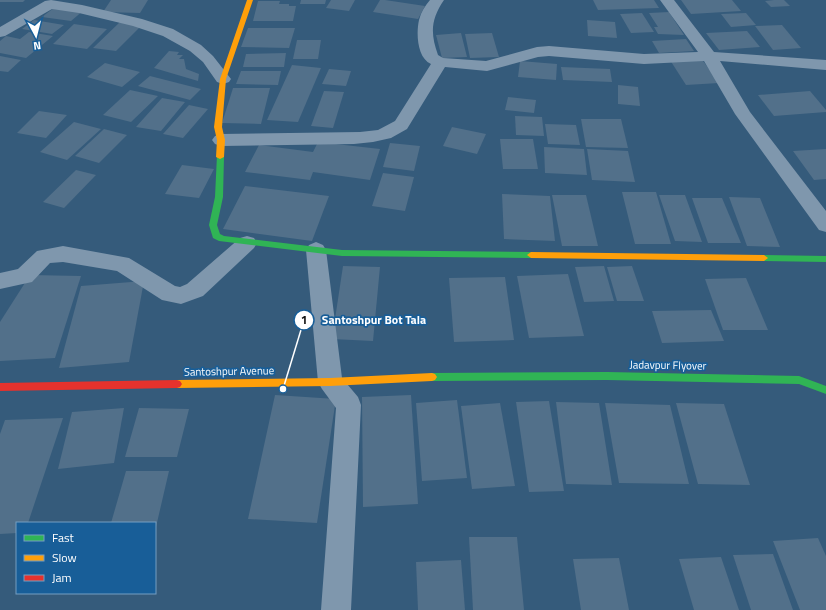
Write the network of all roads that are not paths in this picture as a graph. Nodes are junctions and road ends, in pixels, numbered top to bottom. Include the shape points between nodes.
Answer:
1 (250, 0) edge
2 (437, 0) edge
3 (667, 0) edge
4 (0, 33) edge
5 (709, 56) junction
6 (440, 62) junction
7 (826, 65) edge
8 (223, 79) junction
9 (221, 140) junction
10 (826, 225) edge
11 (248, 243) junction
12 (316, 250) junction
13 (826, 259) edge
14 (0, 281) edge
15 (507, 376) joint
16 (330, 382) junction
17 (0, 387) edge
18 (826, 390) edge
19 (336, 610) edge

1 - 8 street
2 - 6 street via 424,24 425,42 431,58
3 - 5 street
4 - 8 street via 50,4 82,9 149,24 166,32 208,59
5 - 6 street via 644,59 549,51 487,66
5 - 7 street
5 - 10 street via 743,114
6 - 9 street via 401,125 392,132 354,138
8 - 9 street via 218,127
9 - 11 street via 219,197 214,232 222,239
11 - 12 street
11 - 14 street via 195,290 181,296 170,294 122,264 63,254 44,256 24,276
12 - 13 street via 342,253
12 - 16 street
15 - 16 street, Santoshpur Avenue
15 - 18 street, Jadavpur Flyover via 799,380
16 - 17 street, Santoshpur Avenue
16 - 19 street via 349,405

